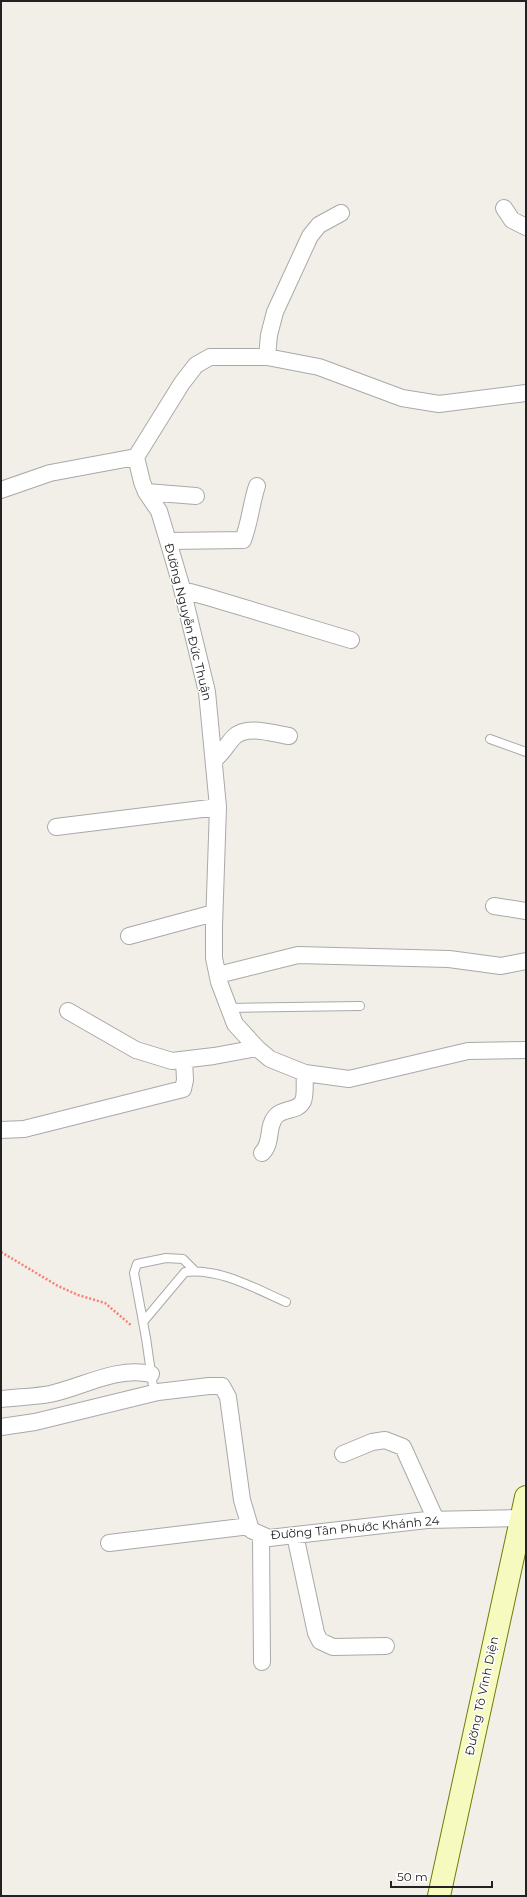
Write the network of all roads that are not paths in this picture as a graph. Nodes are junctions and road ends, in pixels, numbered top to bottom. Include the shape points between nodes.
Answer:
1 (504, 208) dead end
2 (341, 213) dead end
3 (526, 227) edge
4 (267, 357) junction
5 (526, 392) edge
6 (136, 457) junction
7 (257, 486) dead end
8 (1, 490) edge
9 (146, 492) junction
10 (196, 496) dead end
11 (168, 541) junction
12 (183, 593) junction
13 (351, 640) dead end
14 (289, 736) dead end
15 (490, 739) dead end
16 (526, 752) edge
17 (214, 760) junction
18 (218, 807) junction
19 (56, 828) dead end
20 (494, 906) dead end
21 (526, 911) edge
22 (214, 913) junction
23 (129, 936) dead end
24 (526, 960) edge
25 (218, 975) junction
26 (360, 1006) dead end
27 (229, 1008) junction
28 (68, 1011) dead end
29 (257, 1048) junction
30 (526, 1050) edge
31 (184, 1060) junction
32 (305, 1073) junction
33 (1, 1130) edge
34 (262, 1153) dead end
35 (195, 1271) junction
36 (286, 1302) dead end
37 (143, 1322) junction
38 (151, 1374) junction
39 (154, 1393) junction
40 (1, 1400) edge
41 (1, 1427) edge
42 (343, 1454) dead end
43 (526, 1497) edge
44 (521, 1518) junction
45 (436, 1520) junction
46 (255, 1530) junction
47 (295, 1536) junction
48 (109, 1543) dead end
49 (386, 1646) dead end
50 (262, 1662) dead end
51 (438, 1896) edge

1 - 3 street via 512,220
2 - 4 street via 319,225 310,236 275,312
4 - 5 street via 319,367 402,398 440,404
4 - 6 street via 210,357 196,365
6 - 8 street via 50,473
6 - 9 street, Đường Nguyễn Đức Thuận
7 - 11 street via 243,540
9 - 10 street
9 - 11 street, Đường Nguyễn Đức Thuận via 159,511
11 - 12 street, Đường Nguyễn Đức Thuận
12 - 13 street via 190,592 208,597
12 - 17 street, Đường Nguyễn Đức Thuận via 207,692
14 - 17 street via 251,730 242,732 235,736
15 - 16 lane
17 - 18 street, Đường Nguyễn Đức Thuận
18 - 19 street
18 - 22 street, Đường Nguyễn Đức Thuận
20 - 21 street
22 - 23 street
22 - 25 street, Đường Nguyễn Đức Thuận via 214,958
24 - 25 street via 500,966 449,959 298,955
25 - 27 street, Đường Nguyễn Đức Thuận
26 - 27 lane
27 - 29 street, Đường Nguyễn Đức Thuận via 235,1024
28 - 31 street via 136,1050 172,1061
29 - 31 street
29 - 32 street, Đường Nguyễn Đức Thuận via 270,1059
30 - 32 street, Đường Nguyễn Đức Thuận via 468,1051 349,1079
31 - 33 street via 183,1089 24,1129
32 - 34 street via 302,1103 275,1117 267,1147
35 - 36 lane via 231,1278
35 - 37 lane via 185,1272
35 - 37 lane via 183,1259 166,1258 137,1264 134,1273
37 - 38 lane
38 - 39 lane
38 - 40 street via 138,1371 50,1394
39 - 41 street via 35,1422
39 - 46 street via 222,1386 228,1397 242,1500
42 - 45 street via 372,1442 385,1440 403,1447
43 - 44 main road, Đường Tô Vĩnh Diện
44 - 45 street, Đường Tân Phước Khánh 24
44 - 51 main road, Đường Tô Vĩnh Diện
45 - 47 street, Đường Tân Phước Khánh 24
46 - 47 street, Đường Tân Phước Khánh 24 via 269,1538
46 - 48 street, Đường Tân Phước Khánh 24
46 - 50 street
47 - 49 street via 316,1633 320,1641 333,1647

